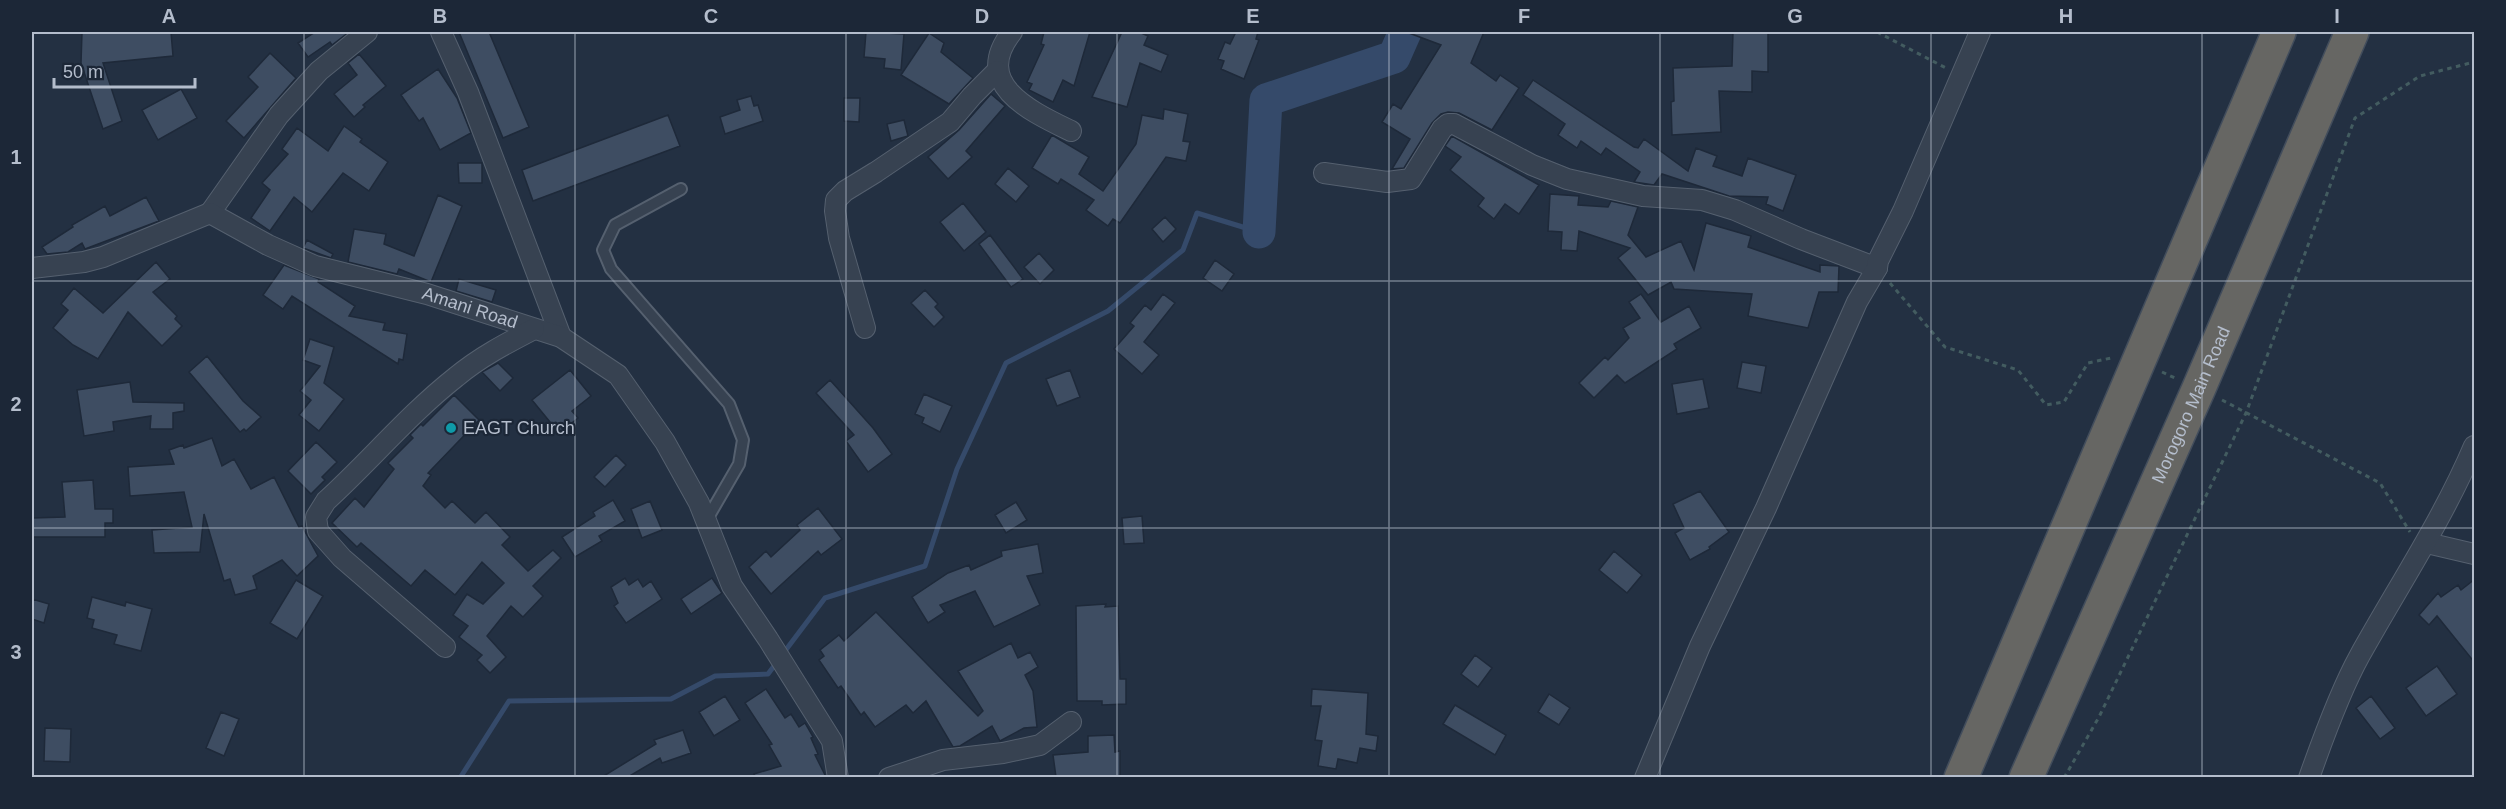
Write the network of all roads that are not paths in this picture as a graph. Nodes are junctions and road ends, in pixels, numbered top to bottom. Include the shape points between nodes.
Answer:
1 (367, 32) edge
2 (441, 32) edge
3 (1012, 32) edge
4 (1980, 32) edge
5 (2279, 32) edge
6 (2352, 32) edge
7 (997, 71) junction
8 (1071, 131) dead end
9 (1324, 173) dead end
10 (681, 189) dead end
11 (210, 213) junction
12 (32, 268) edge
13 (1877, 268) junction
14 (865, 328) dead end
15 (534, 329) junction
16 (561, 337) junction
17 (2475, 446) edge
18 (706, 521) junction
19 (2427, 543) junction
20 (2475, 554) edge
21 (445, 647) dead end
22 (1071, 722) dead end
23 (838, 777) edge
24 (889, 777) edge
25 (1645, 777) edge
26 (1961, 777) edge
27 (2026, 777) edge
28 (2309, 777) edge

1 - 11 street via 319,71 279,115
2 - 16 street via 468,92
3 - 7 street via 1004,40
4 - 13 street
5 - 26 highway
6 - 27 highway, Morogoro Main Road
7 - 8 street via 1017,101
7 - 14 street via 950,122 836,200 839,238
9 - 13 street via 1387,182 1411,178 1442,129 1454,124 1567,179 1643,196 1702,200
10 - 18 lane via 615,225 603,250 611,269 729,404 743,440 739,464
11 - 12 street via 103,257
11 - 15 street, Amani Road via 315,266 426,294
13 - 25 street via 1857,302 1700,646
15 - 16 street, Amani Road
15 - 21 street via 500,346 441,389 326,501 316,517 318,531 342,558
16 - 18 street, Amani Road via 618,375 665,442
17 - 19 street
18 - 23 street, Amani Road via 732,586 832,741
19 - 20 street
19 - 28 street via 2359,657
22 - 24 street via 1040,745 943,759

